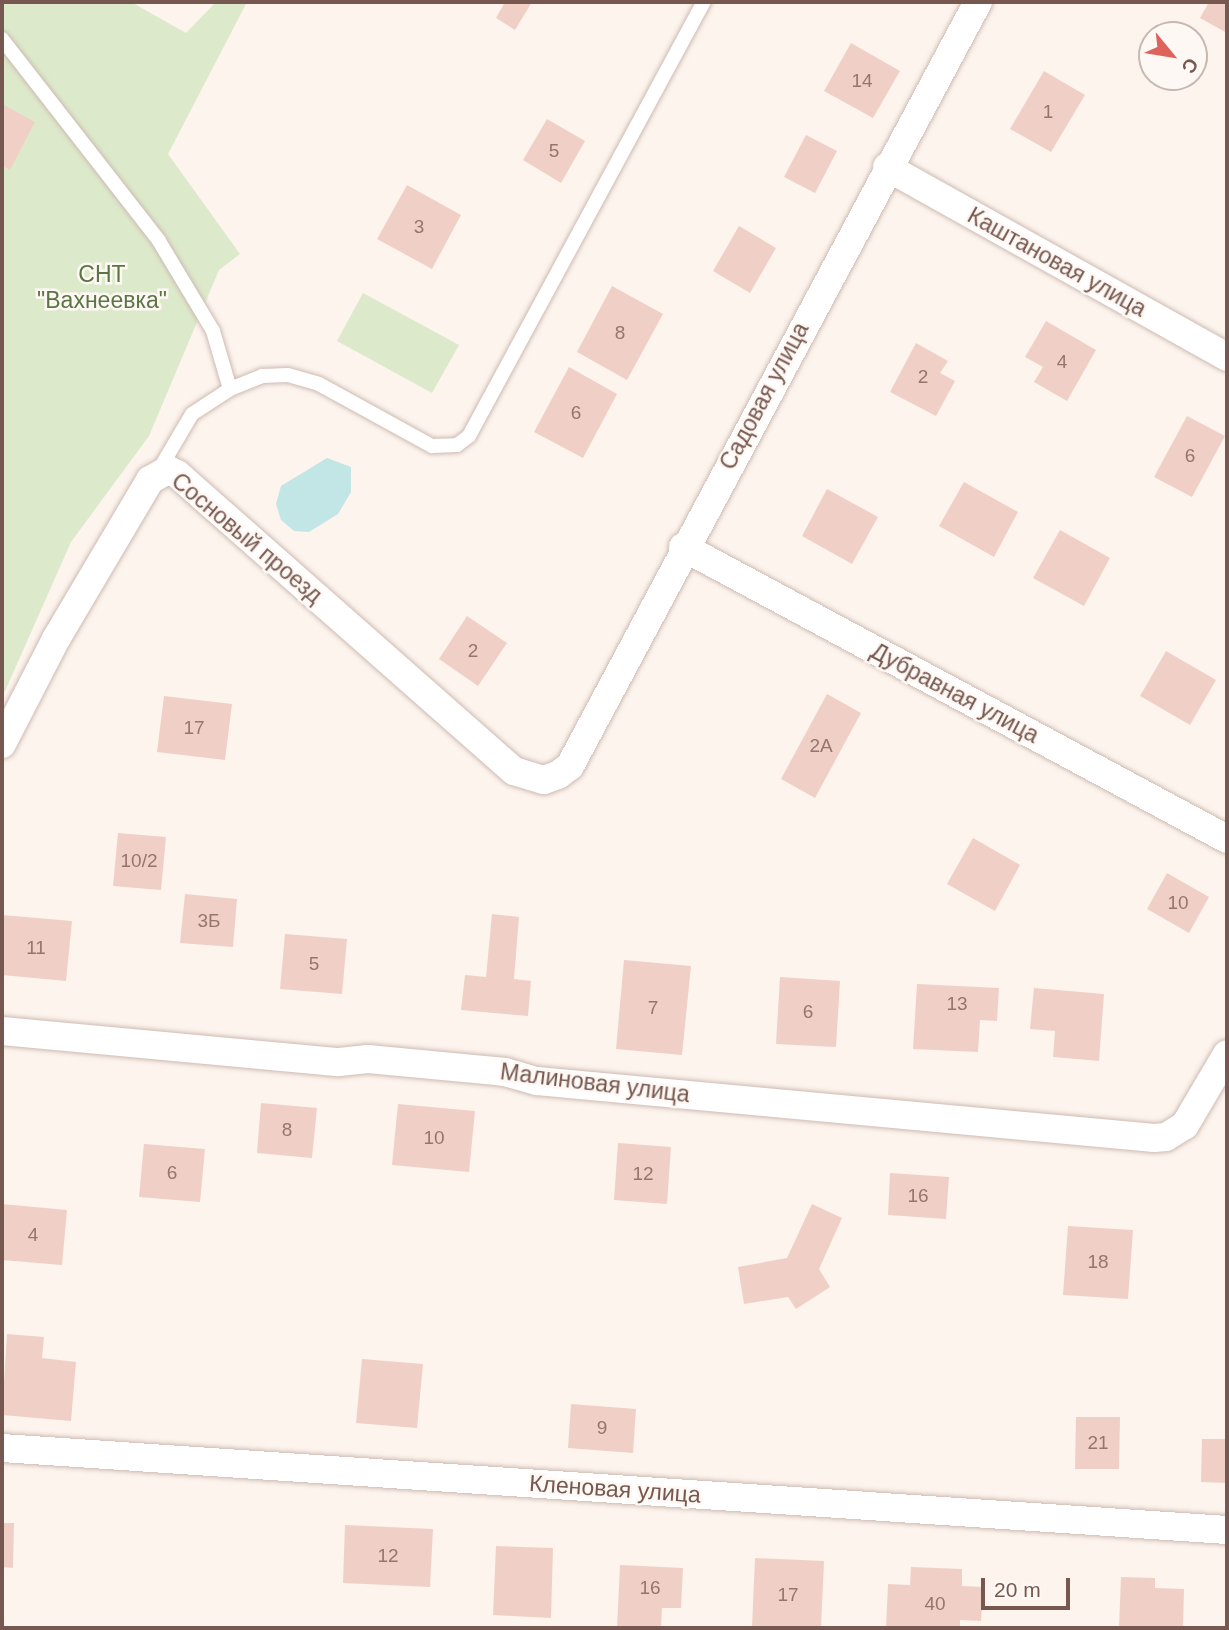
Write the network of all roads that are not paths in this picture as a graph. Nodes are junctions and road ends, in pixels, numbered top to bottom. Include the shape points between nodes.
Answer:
1 (704, 2) edge
2 (978, 2) edge
3 (2, 39) edge
4 (887, 167) junction
5 (1227, 357) edge
6 (230, 389) junction
7 (158, 472) junction
8 (683, 547) junction
9 (2, 744) edge
10 (544, 780) joint
11 (1227, 839) edge
12 (2, 1031) edge
13 (1227, 1054) edge
14 (2, 1448) edge
15 (1227, 1530) edge

1 - 6 lane via 469,436 457,446 432,446 318,384 288,375 262,376
2 - 4 street, Садовая улица
3 - 6 lane via 159,241 214,331
4 - 5 street, Каштановая улица
4 - 8 street, Садовая улица
6 - 7 lane via 192,414
7 - 9 street, Сосновый проезд via 56,639
7 - 10 street, Сосновый проезд via 177,474 514,771
8 - 10 street, Садовая улица via 570,766
8 - 11 street, Дубравная улица
12 - 13 street, Малиновая улица via 340,1062 368,1059 551,1082 1154,1138 1177,1133 1185,1125
14 - 15 street, Кленовая улица

